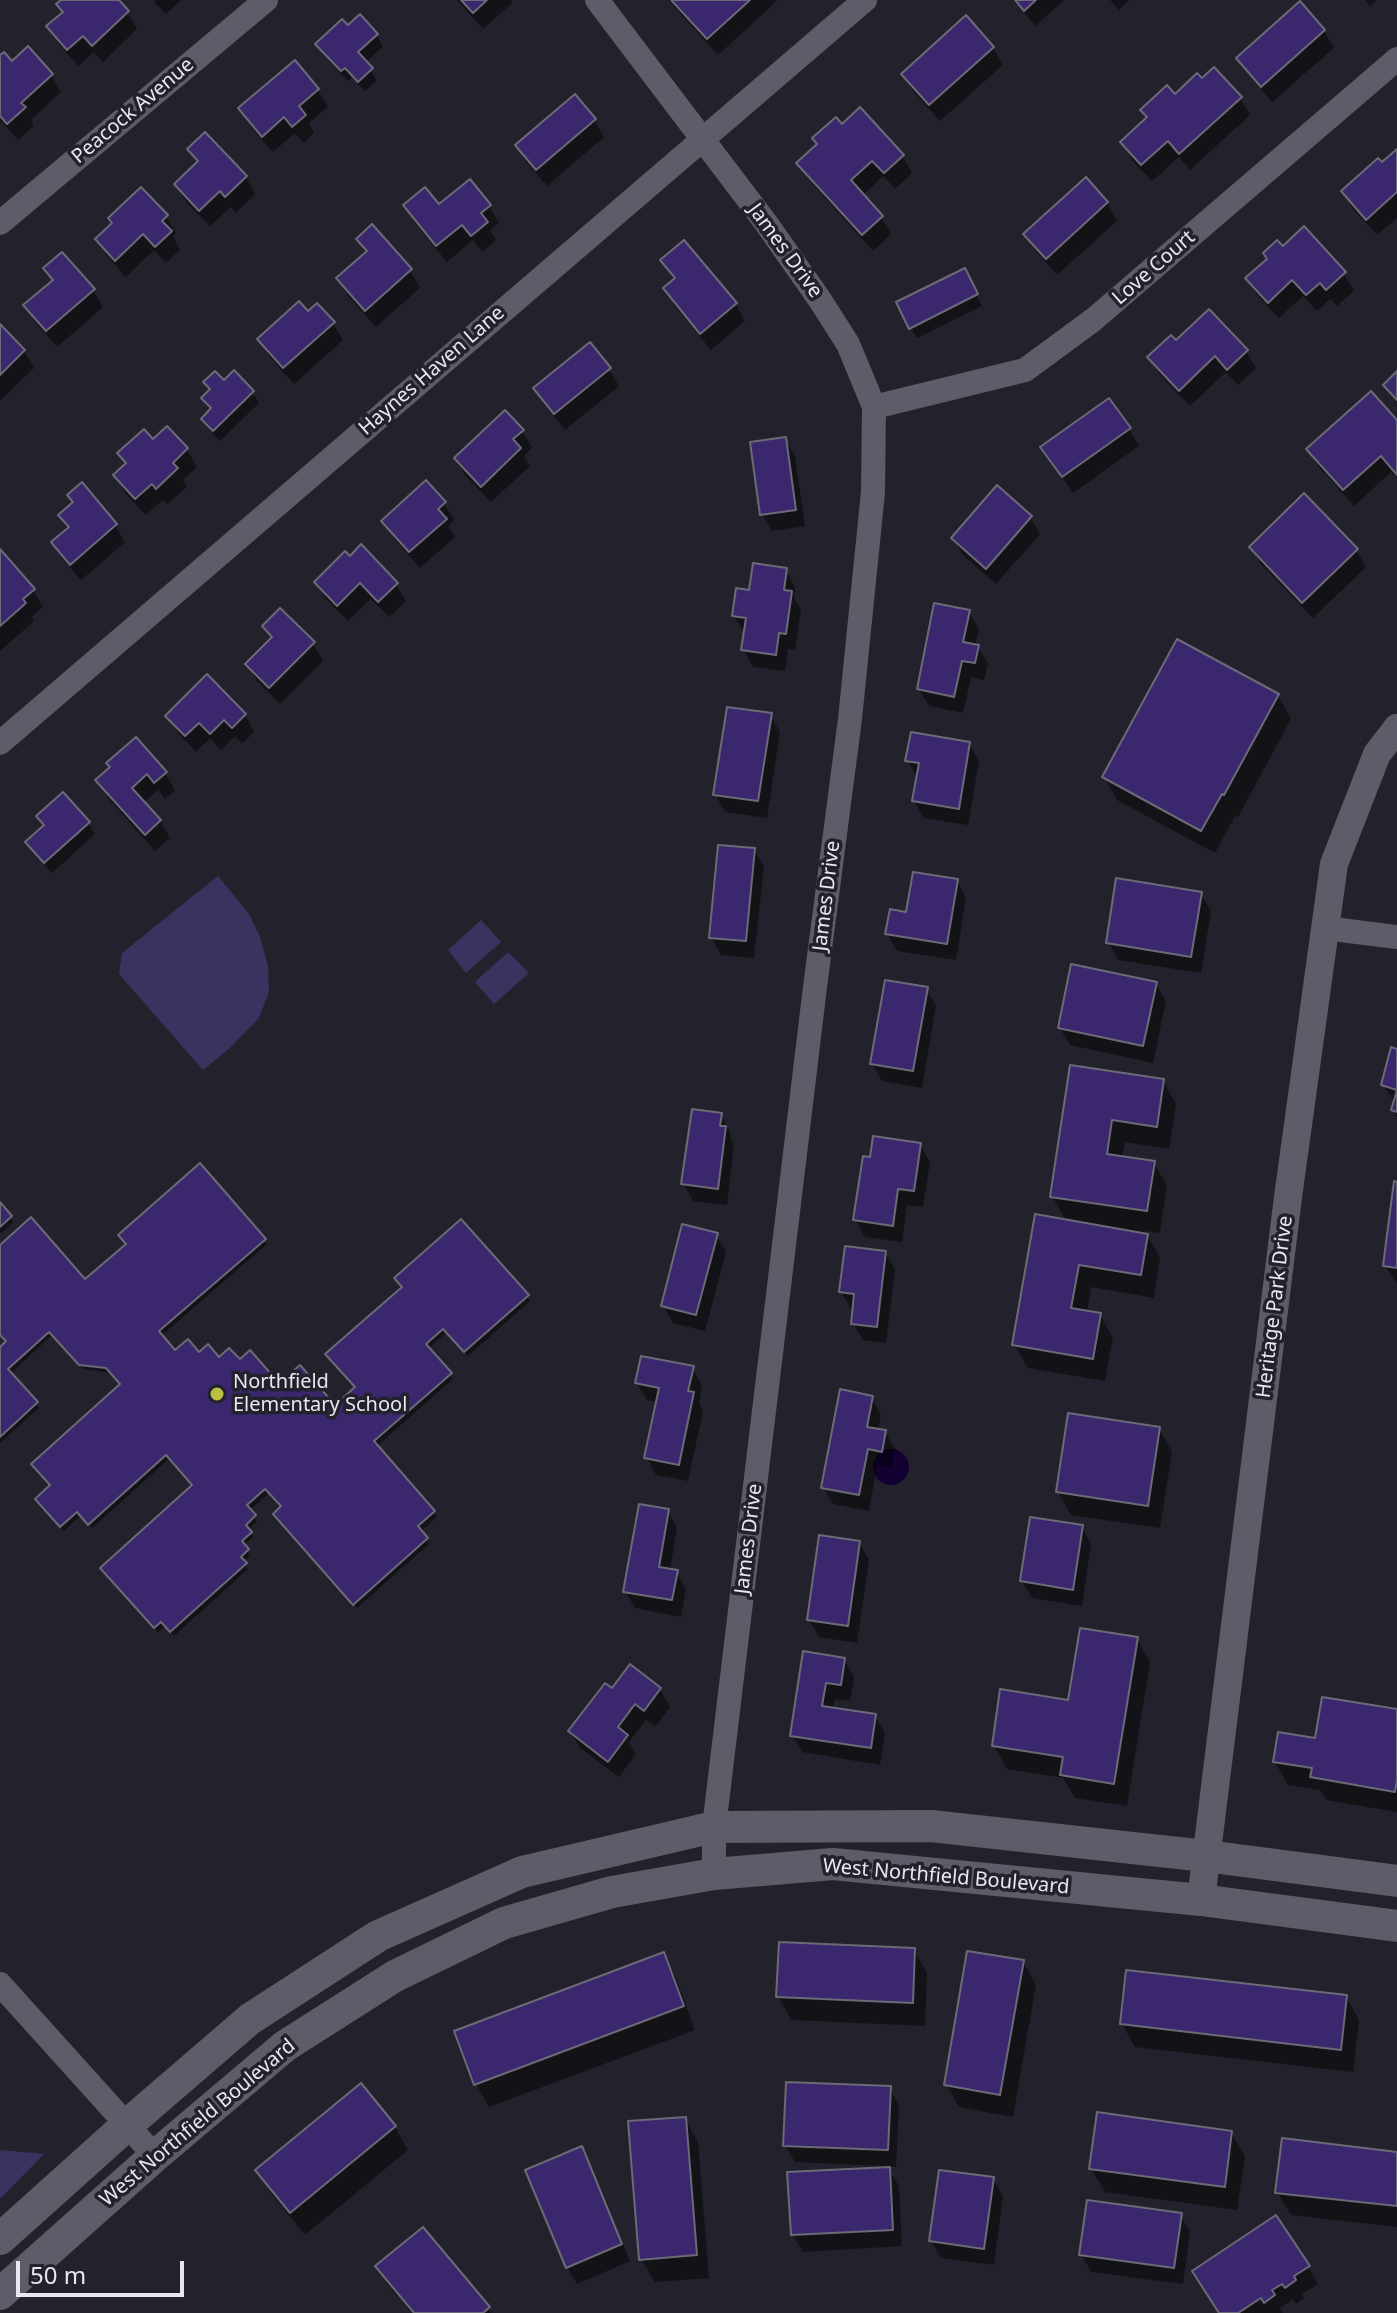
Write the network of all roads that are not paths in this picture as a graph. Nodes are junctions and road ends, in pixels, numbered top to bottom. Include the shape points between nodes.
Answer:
1 (266, 0) edge
2 (597, 0) edge
3 (865, 0) edge
4 (1397, 59) edge
5 (702, 138) junction
6 (0, 223) edge
7 (874, 407) junction
8 (1397, 728) edge
9 (0, 743) edge
10 (1325, 928) junction
11 (1397, 937) edge
12 (714, 1827) junction
13 (1206, 1856) junction
14 (714, 1874) junction
15 (1397, 1881) edge
16 (1201, 1900) junction
17 (1397, 1926) edge
18 (0, 1984) edge
19 (127, 2125) junction
20 (155, 2156) junction
21 (0, 2239) edge
22 (0, 2294) edge

1 - 6 street, Peacock Avenue
2 - 5 street, James Drive
3 - 5 street, Haynes Haven Lane
4 - 7 street, Love Court via 1093,320 1025,370
5 - 7 street, James Drive via 820,300 848,344
5 - 9 street, Haynes Haven Lane
7 - 12 street, James Drive via 873,492 850,719
8 - 10 street, Heritage Park Drive via 1377,754 1334,864
10 - 11 street
10 - 13 street, Heritage Park Drive
12 - 13 main road, West Northfield Boulevard via 931,1826
12 - 14 street, James Drive
12 - 19 main road, West Northfield Boulevard via 522,1872 378,1936 250,2019
13 - 15 main road, West Northfield Boulevard
13 - 16 street, Heritage Park Drive
14 - 16 main road, West Northfield Boulevard via 833,1864
14 - 20 main road, West Northfield Boulevard via 612,1892 504,1923 395,1976 285,2046
16 - 17 main road, West Northfield Boulevard
18 - 19 street
19 - 20 street
19 - 21 main road, West Northfield Boulevard
20 - 22 main road, West Northfield Boulevard

